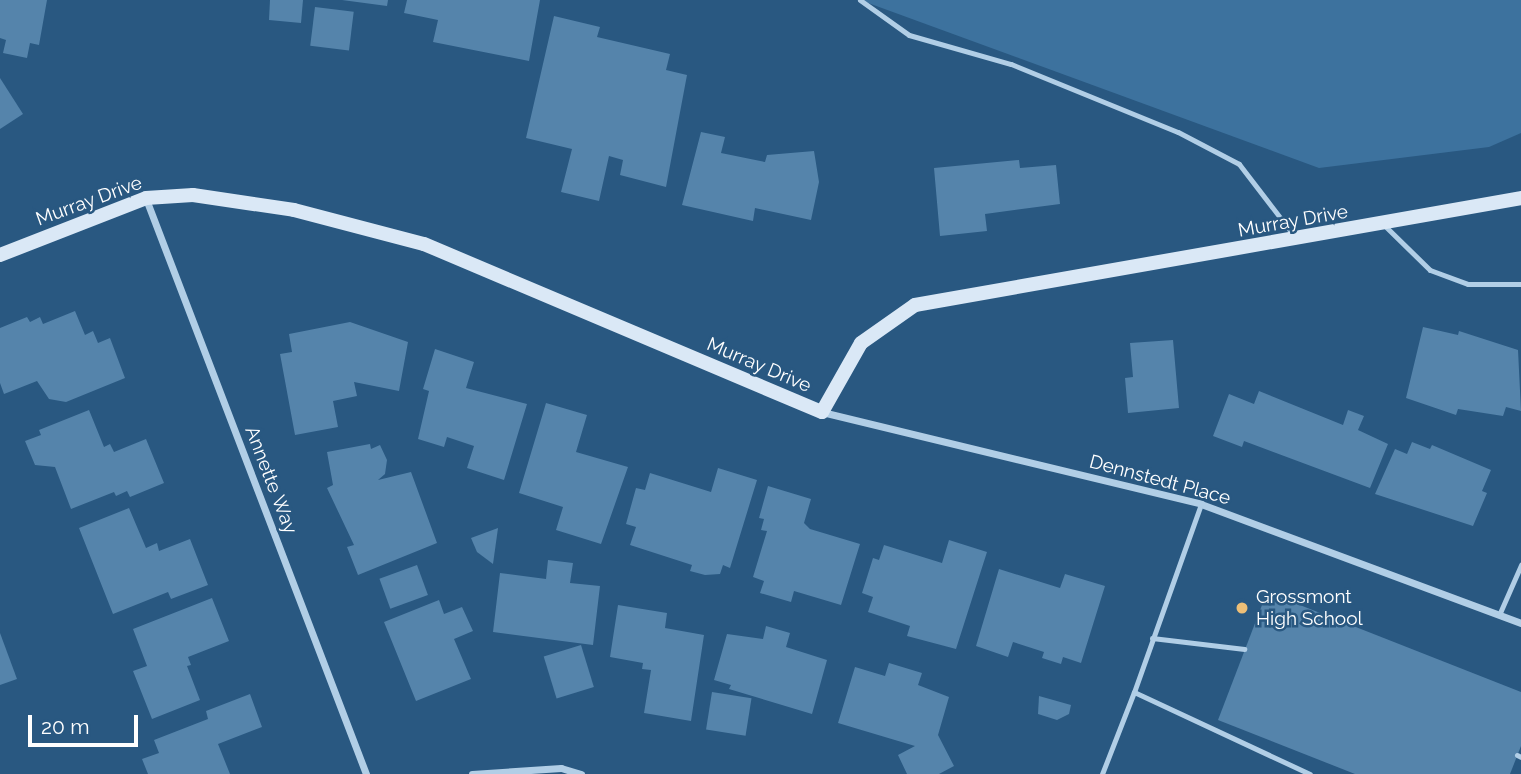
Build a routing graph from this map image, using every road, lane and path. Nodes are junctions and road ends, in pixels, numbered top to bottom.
1 (860, 0) edge
2 (146, 198) junction
3 (1521, 198) edge
4 (1383, 225) junction
5 (1297, 240) junction
6 (0, 255) edge
7 (1521, 284) edge
8 (821, 412) junction
9 (1201, 504) junction
10 (1521, 565) edge
11 (1499, 615) junction
12 (1521, 623) edge
13 (1152, 638) junction
14 (1244, 649) dead end
15 (1134, 692) junction
16 (366, 774) edge
17 (472, 774) edge
18 (581, 774) edge
19 (1102, 774) edge
20 (1310, 774) edge

1 - 5 lane
2 - 6 street, Murray Drive
2 - 8 street, Murray Drive
2 - 16 street, Annette Way
3 - 4 street, Murray Drive
4 - 5 street, Murray Drive
4 - 7 lane
5 - 8 street, Murray Drive
8 - 9 street, Dennstedt Place
9 - 11 street, Dennstedt Place
9 - 13 lane
10 - 11 lane
11 - 12 street, Dennstedt Place
13 - 14 lane
13 - 15 lane
15 - 19 lane
15 - 20 lane
17 - 18 street

